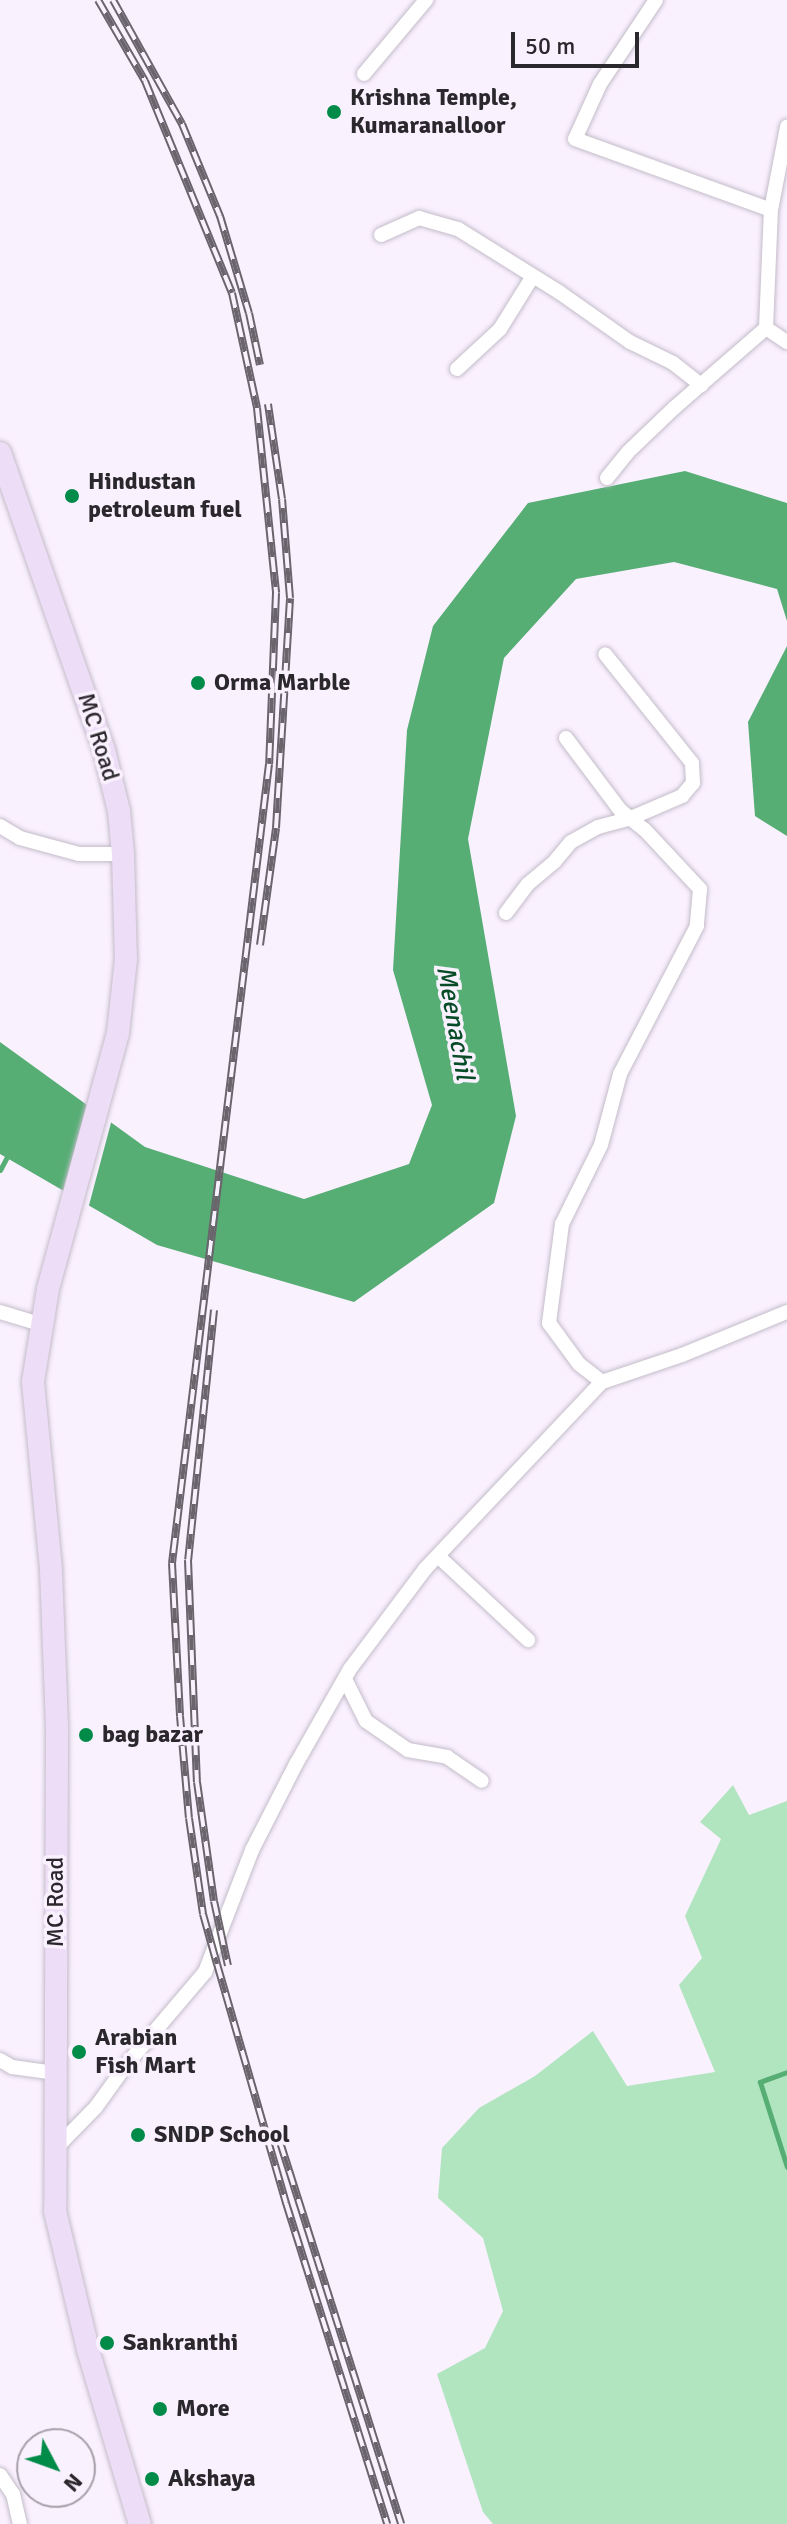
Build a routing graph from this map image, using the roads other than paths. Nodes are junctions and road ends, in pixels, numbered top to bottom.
1 (426, 0) edge
2 (656, 0) edge
3 (364, 74) dead end
4 (787, 127) edge
5 (771, 210) junction
6 (381, 235) dead end
7 (533, 276) junction
8 (766, 328) junction
9 (787, 342) edge
10 (457, 369) dead end
11 (701, 385) junction
12 (0, 453) edge
13 (607, 478) dead end
14 (605, 654) dead end
15 (566, 738) dead end
16 (631, 818) junction
17 (0, 826) edge
18 (123, 854) junction
19 (506, 913) dead end
20 (0, 1312) edge
21 (787, 1312) edge
22 (40, 1324) junction
23 (602, 1382) junction
24 (439, 1557) junction
25 (528, 1640) dead end
26 (345, 1679) junction
27 (482, 1781) dead end
28 (0, 2060) edge
29 (55, 2073) junction
30 (53, 2151) junction
31 (0, 2475) edge
32 (20, 2524) edge
33 (140, 2524) edge

1 - 3 street
2 - 5 street
4 - 5 street
5 - 8 street
6 - 7 street
7 - 10 street
7 - 11 street
8 - 9 street
8 - 11 street
11 - 13 street
12 - 18 main road, MC Road
14 - 16 street
15 - 16 street
16 - 19 street
16 - 23 street
17 - 18 street
18 - 22 main road, MC Road
20 - 22 street
21 - 23 street
22 - 29 main road, MC Road
23 - 24 street
24 - 25 street
24 - 26 street
26 - 27 street
26 - 30 street
28 - 29 street
29 - 30 main road, MC Road
30 - 33 main road, MC Road
31 - 32 street

